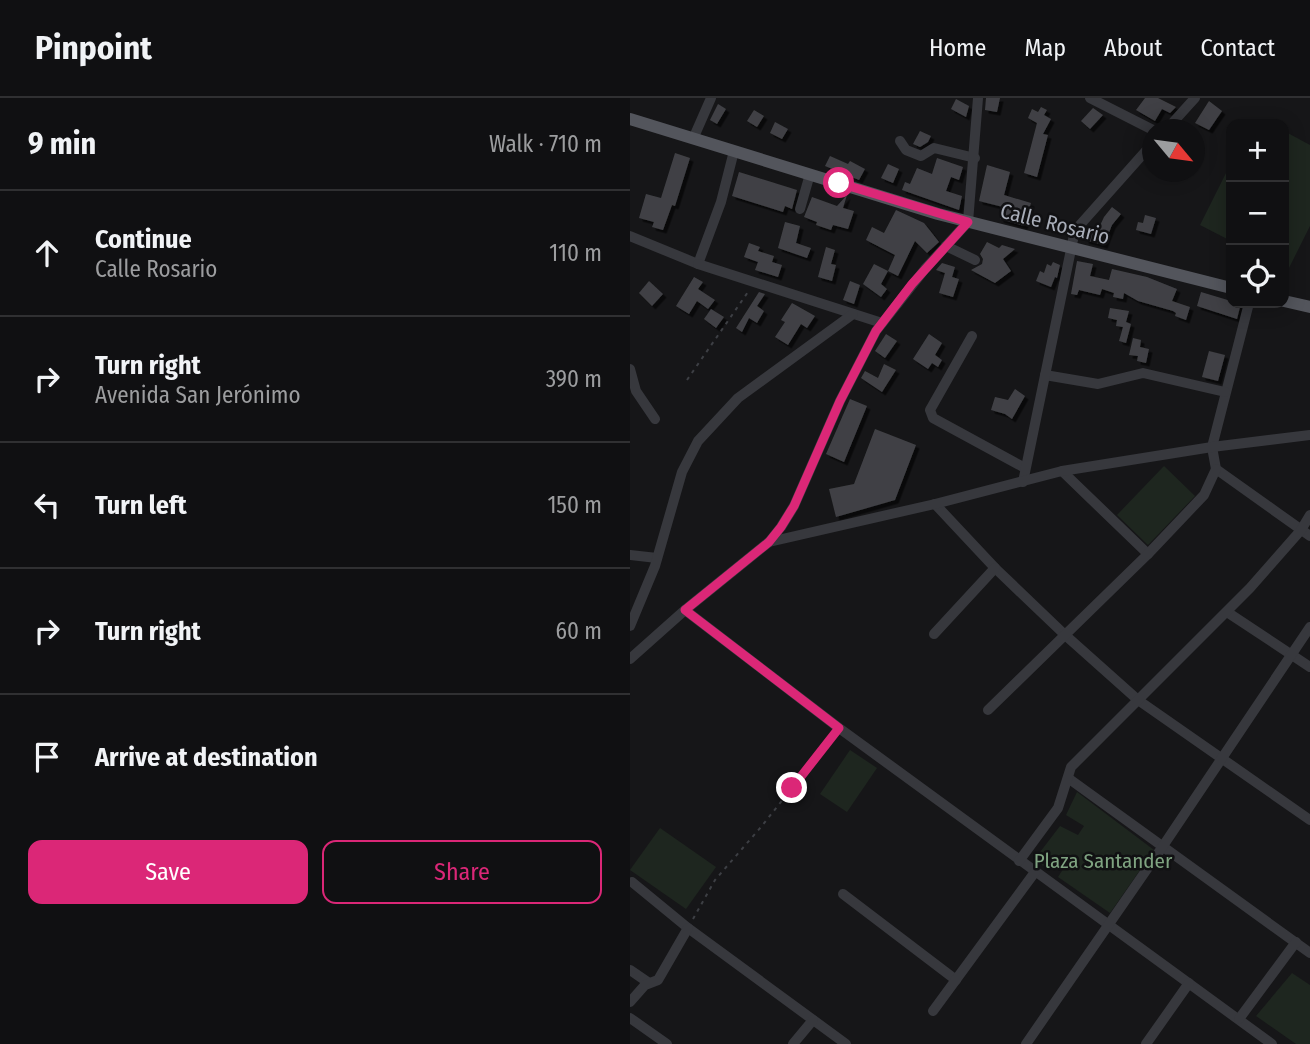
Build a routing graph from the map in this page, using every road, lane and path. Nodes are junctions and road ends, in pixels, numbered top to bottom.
1 (711, 98) edge
2 (978, 98) edge
3 (1090, 98) edge
4 (1195, 98) edge
5 (630, 119) edge
6 (1176, 119) edge
7 (1142, 124) edge
8 (693, 139) junction
9 (900, 141) dead end
10 (734, 151) junction
11 (1142, 156) edge
12 (975, 158) junction
13 (810, 174) junction
14 (800, 209) dead end
15 (968, 222) junction
16 (630, 236) edge
17 (946, 246) junction
18 (1071, 247) junction
19 (975, 260) dead end
20 (698, 264) junction
21 (755, 282) junction
22 (1226, 287) edge
23 (1289, 302) edge
24 (1310, 307) edge
25 (1248, 308) edge
26 (853, 314) junction
27 (882, 323) junction
28 (972, 336) dead end
29 (630, 369) edge
30 (1045, 374) junction
31 (687, 380) dead end
32 (1225, 392) junction
33 (654, 419) dead end
34 (1310, 435) edge
35 (1212, 447) junction
36 (1025, 468) junction
37 (1216, 470) junction
38 (1062, 471) junction
39 (1023, 482) junction
40 (936, 504) junction
41 (1310, 515) edge
42 (1306, 533) edge
43 (769, 542) junction
44 (1148, 554) junction
45 (630, 555) edge
46 (657, 558) junction
47 (996, 568) junction
48 (685, 610) junction
49 (1227, 612) junction
50 (630, 626) edge
51 (1310, 627) edge
52 (934, 634) dead end
53 (1064, 634) junction
54 (1292, 655) junction
55 (630, 659) edge
56 (1310, 667) edge
57 (1138, 700) junction
58 (988, 710) dead end
59 (839, 728) junction
60 (1221, 760) junction
61 (1068, 778) junction
62 (1310, 820) edge
63 (1163, 846) junction
64 (1019, 861) junction
65 (1035, 872) junction
66 (632, 882) dead end
67 (843, 894) dead end
68 (1108, 925) junction
69 (688, 928) junction
70 (1296, 942) junction
71 (1310, 953) edge
72 (630, 970) edge
73 (956, 980) junction
74 (649, 983) junction
75 (1189, 983) junction
76 (630, 1002) edge
77 (933, 1011) dead end
78 (630, 1018) edge
79 (1239, 1019) junction
80 (813, 1020) junction
81 (1269, 1043) edge
82 (667, 1044) edge
83 (793, 1044) edge
84 (846, 1044) edge
85 (1026, 1044) edge
86 (1146, 1044) edge

1 - 8 street
2 - 12 street
3 - 7 street
4 - 6 street
5 - 8 main road, Calle Rosario
8 - 10 main road, Calle Rosario
9 - 12 street
10 - 13 main road, Calle Rosario
10 - 20 street
11 - 18 street
12 - 15 street
13 - 14 street
13 - 15 main road, Calle Rosario
15 - 17 street
15 - 18 main road, Calle Rosario
16 - 20 street
17 - 19 street
17 - 27 street
18 - 22 main road, Calle Rosario
18 - 30 street
20 - 21 street
21 - 26 street
21 - 31 path
23 - 24 main road
25 - 32 street
26 - 27 street
26 - 46 street
27 - 43 street
28 - 36 street
29 - 33 street
30 - 32 street
30 - 36 street
32 - 35 street
34 - 35 street
35 - 37 street
35 - 38 street
36 - 39 street
37 - 42 street
37 - 44 street
38 - 39 street
38 - 44 street
39 - 40 street
40 - 43 street
40 - 47 street
41 - 42 street
42 - 49 street
43 - 48 street
44 - 53 street
45 - 46 street
46 - 50 street
47 - 52 street
47 - 53 street
48 - 55 street
48 - 59 street
49 - 54 street
49 - 57 street
51 - 54 street
53 - 57 street
53 - 58 street
54 - 56 street
54 - 60 street
57 - 60 street
57 - 61 street
59 - 64 street
59 - 69 path
60 - 62 street
60 - 63 street
61 - 63 street
61 - 64 street
63 - 68 street
63 - 70 street
64 - 65 street
65 - 68 street
65 - 73 street
66 - 69 street
67 - 73 street
68 - 75 street
68 - 85 street
69 - 74 street
69 - 80 street
70 - 71 street
70 - 79 street
72 - 74 street
73 - 77 street
74 - 76 street
75 - 79 street
75 - 86 street
78 - 82 street
79 - 81 street
80 - 83 street
80 - 84 street

